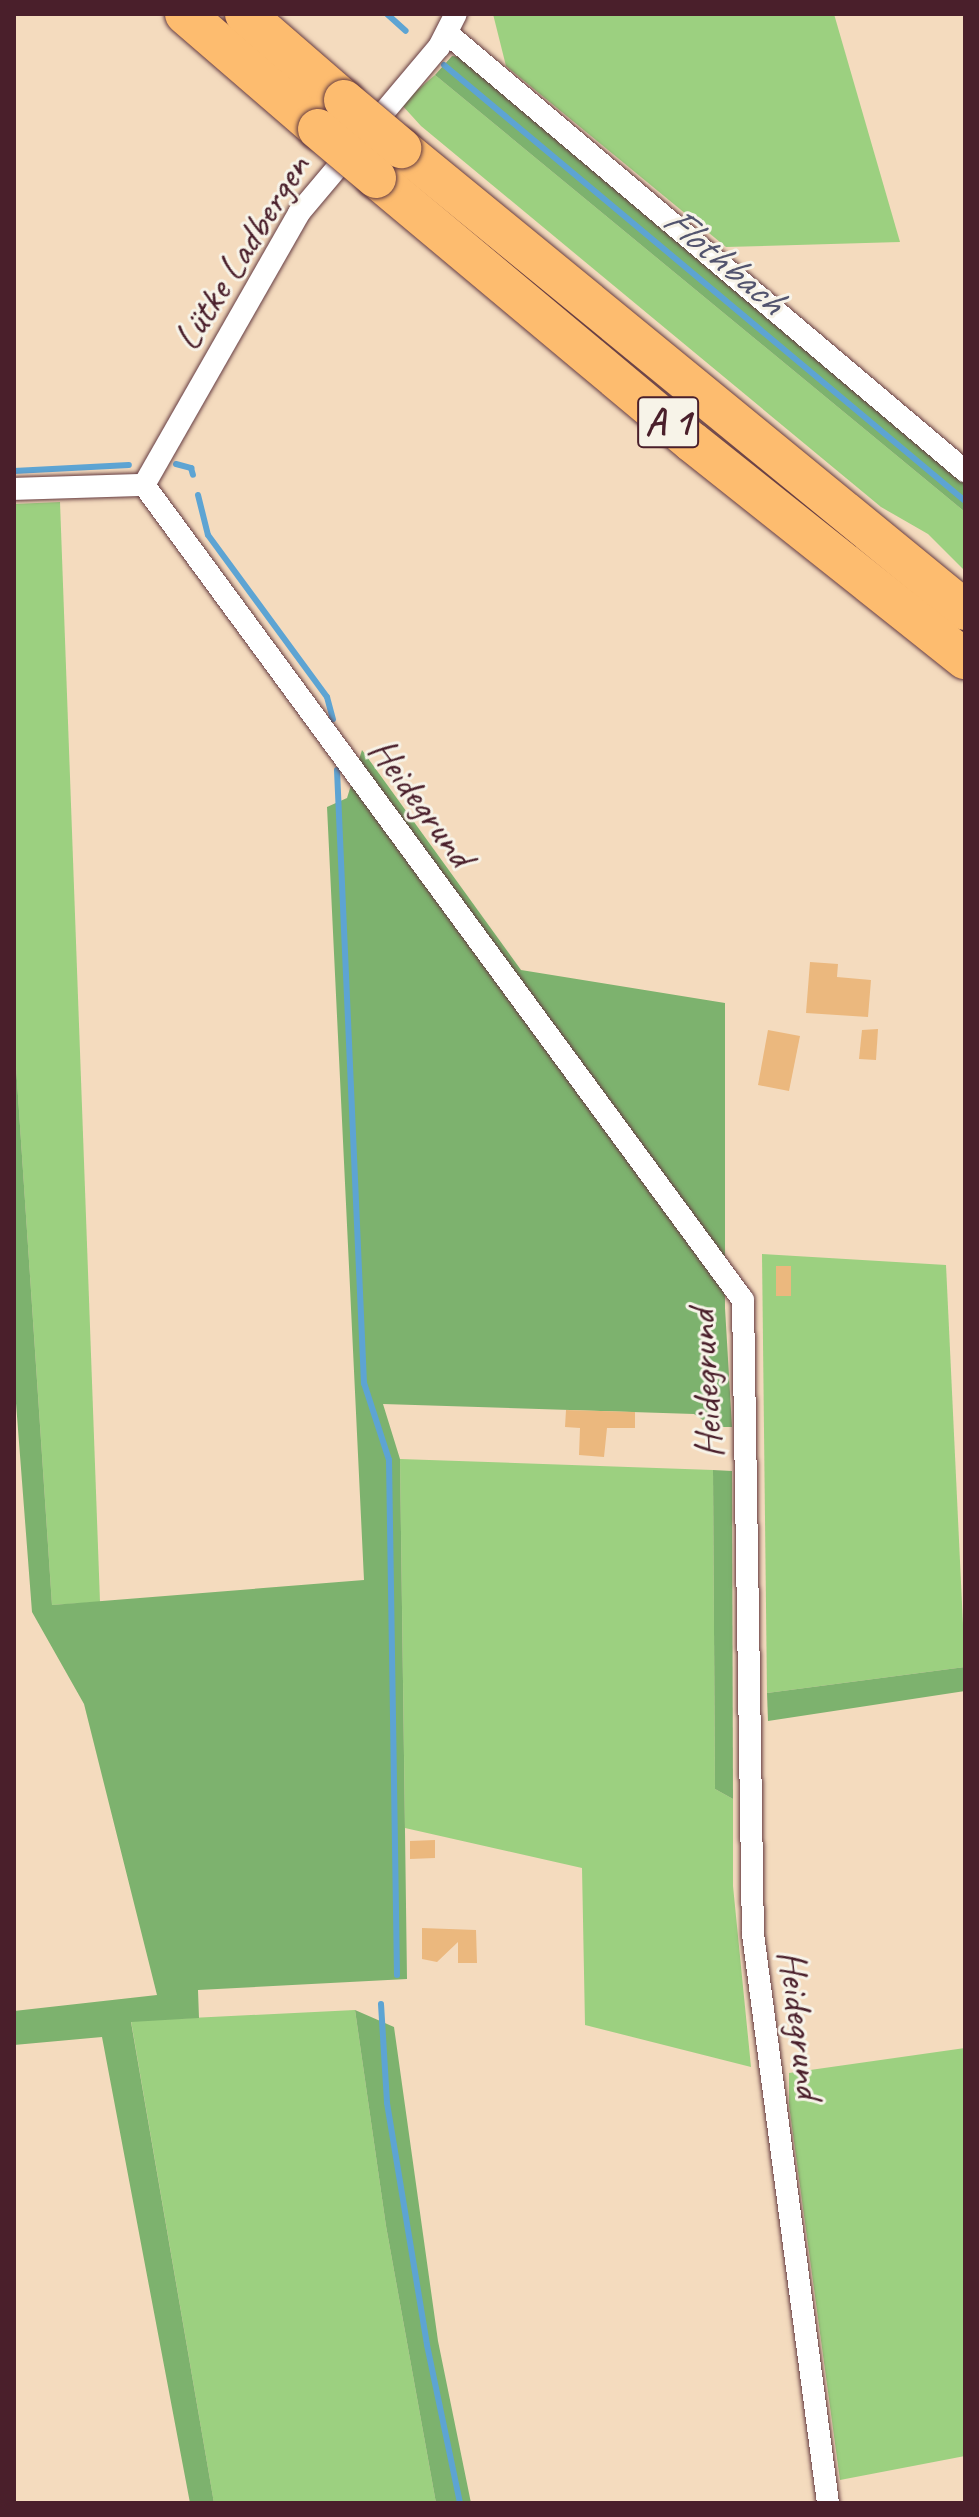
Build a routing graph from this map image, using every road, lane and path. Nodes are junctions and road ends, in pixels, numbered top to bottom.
1 (185, 14) edge
2 (245, 14) edge
3 (452, 24) edge
4 (331, 114) junction
5 (388, 163) junction
6 (965, 471) edge
7 (144, 485) junction
8 (14, 489) edge
9 (965, 610) edge
10 (965, 659) edge
11 (828, 2503) edge

1 - 4 highway, A 1
2 - 4 highway, A 1
3 - 6 street, Lütke Ladbergen
3 - 7 street, Lütke Ladbergen
4 - 5 highway, A 1, bridge
5 - 9 highway, A 1
5 - 10 highway, A 1
7 - 8 street
7 - 11 street, Heidegrund

